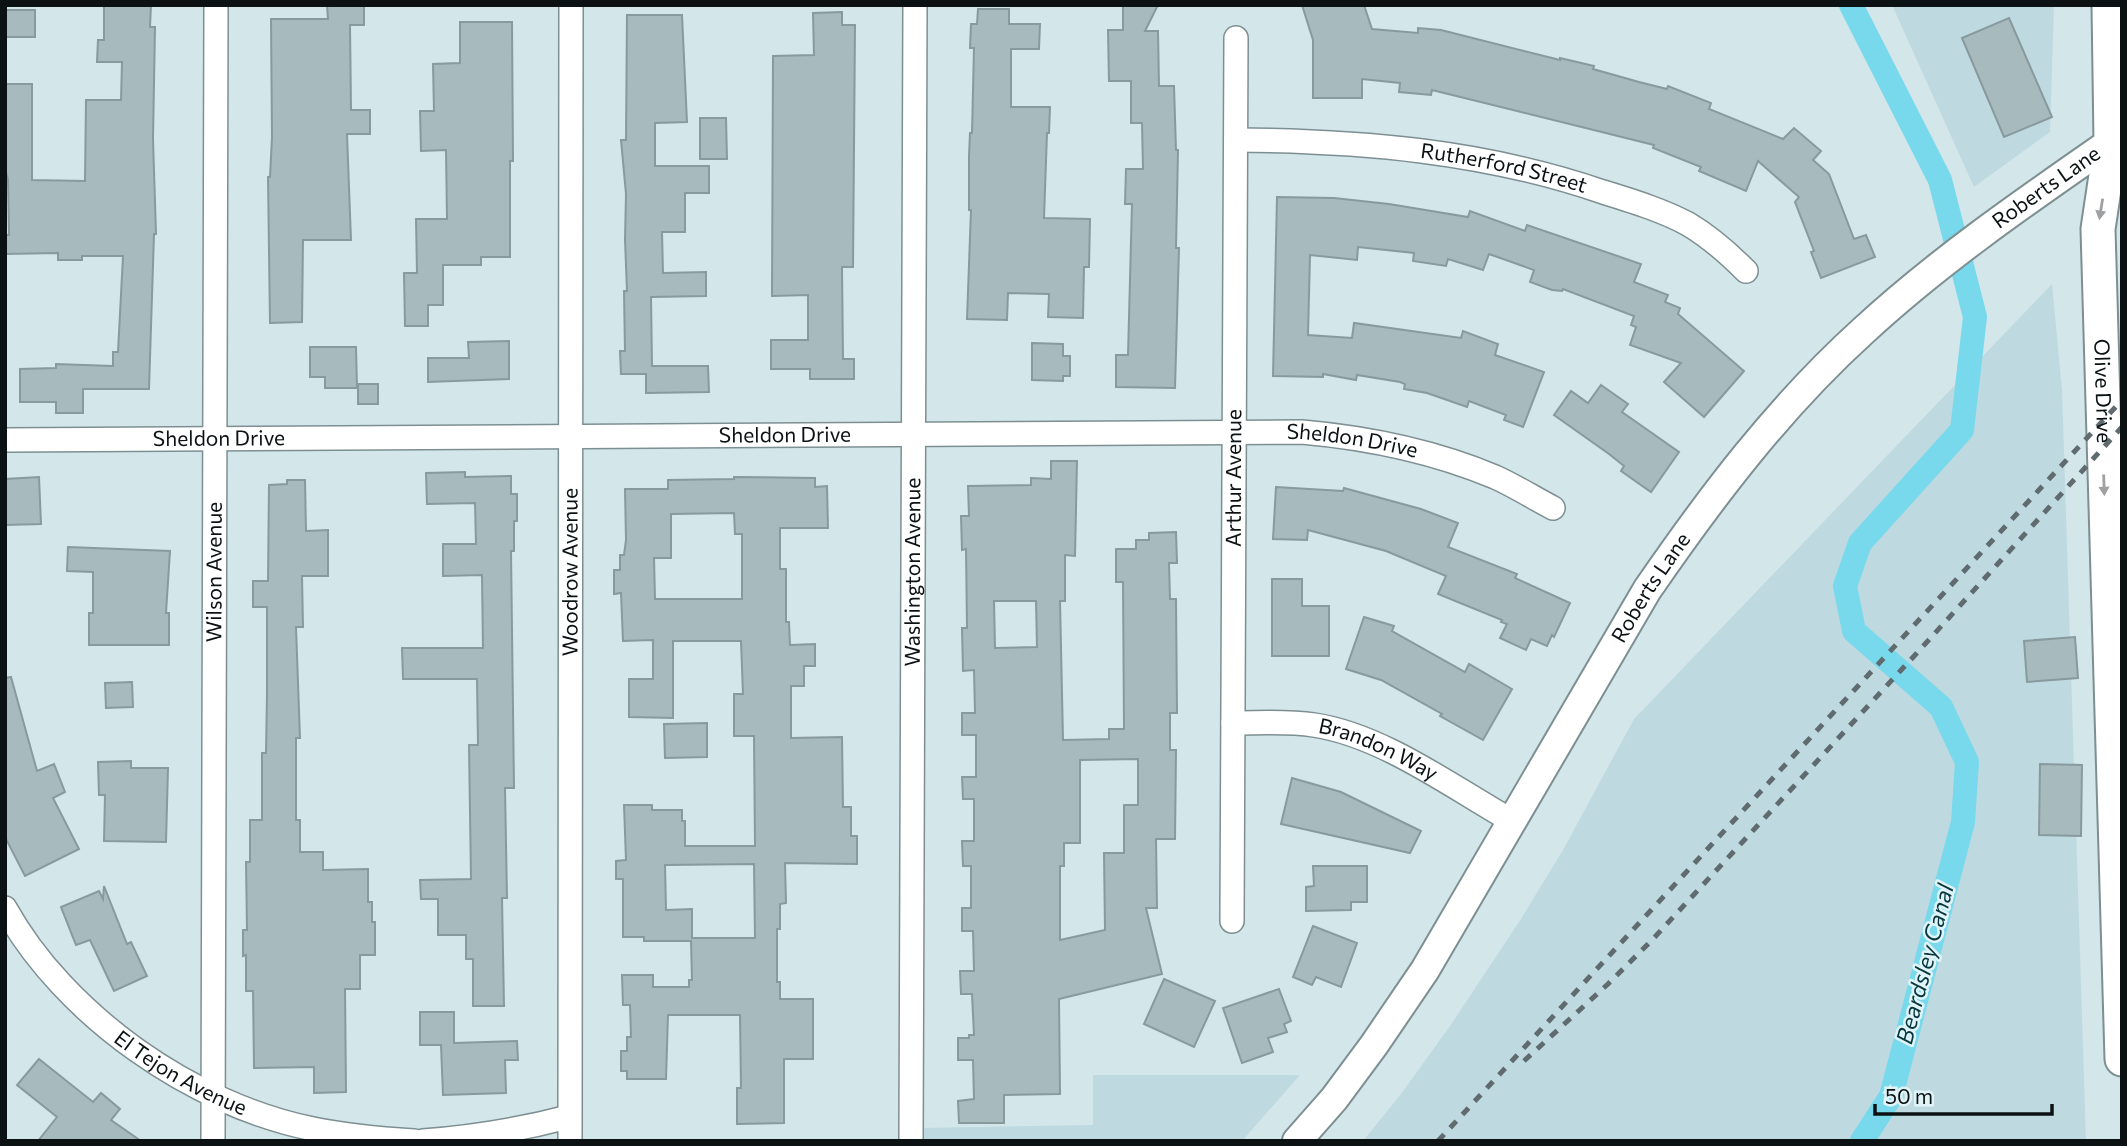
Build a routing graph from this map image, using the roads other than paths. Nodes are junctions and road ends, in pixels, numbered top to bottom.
1 (216, 5) edge
2 (571, 5) edge
3 (915, 5) edge
4 (2109, 5) edge
5 (1236, 38) dead end
6 (1236, 140) junction
7 (2118, 144) edge
8 (1746, 271) dead end
9 (1234, 432) junction
10 (913, 434) junction
11 (571, 436) junction
12 (216, 438) junction
13 (5, 440) edge
14 (1553, 508) dead end
15 (1233, 723) junction
16 (1512, 821) junction
17 (2119, 887) edge
18 (5, 908) edge
19 (1232, 920) dead end
20 (2122, 1059) edge
21 (213, 1096) junction
22 (568, 1117) junction
23 (213, 1141) edge
24 (414, 1141) edge
25 (423, 1141) edge
26 (570, 1141) edge
27 (911, 1141) edge
28 (1297, 1141) edge

1 - 12 street, Wilson Avenue
2 - 11 street, Woodrow Avenue
3 - 10 street, Washington Avenue
4 - 7 main road, Olive Drive
5 - 6 street, Arthur Avenue
6 - 8 street, Rutherford Street
6 - 9 street, Arthur Avenue
7 - 16 street, Roberts Lane
7 -> 17 main road, Olive Drive
9 - 10 street, Sheldon Drive
9 - 14 street, Sheldon Drive
9 - 15 street, Arthur Avenue
10 - 11 street, Sheldon Drive
10 - 27 street, Washington Avenue
11 - 12 street, Sheldon Drive
11 - 22 street, Woodrow Avenue
12 - 13 street, Sheldon Drive
12 - 21 street, Wilson Avenue
15 - 16 street, Brandon Way
15 - 19 street, Arthur Avenue
16 - 28 street, Roberts Lane
17 - 20 main road, Olive Drive
18 - 21 street, El Tejon Avenue
21 - 23 street, Wilson Avenue
21 - 24 street, El Tejon Avenue
22 - 25 street
22 - 26 street, Woodrow Avenue

